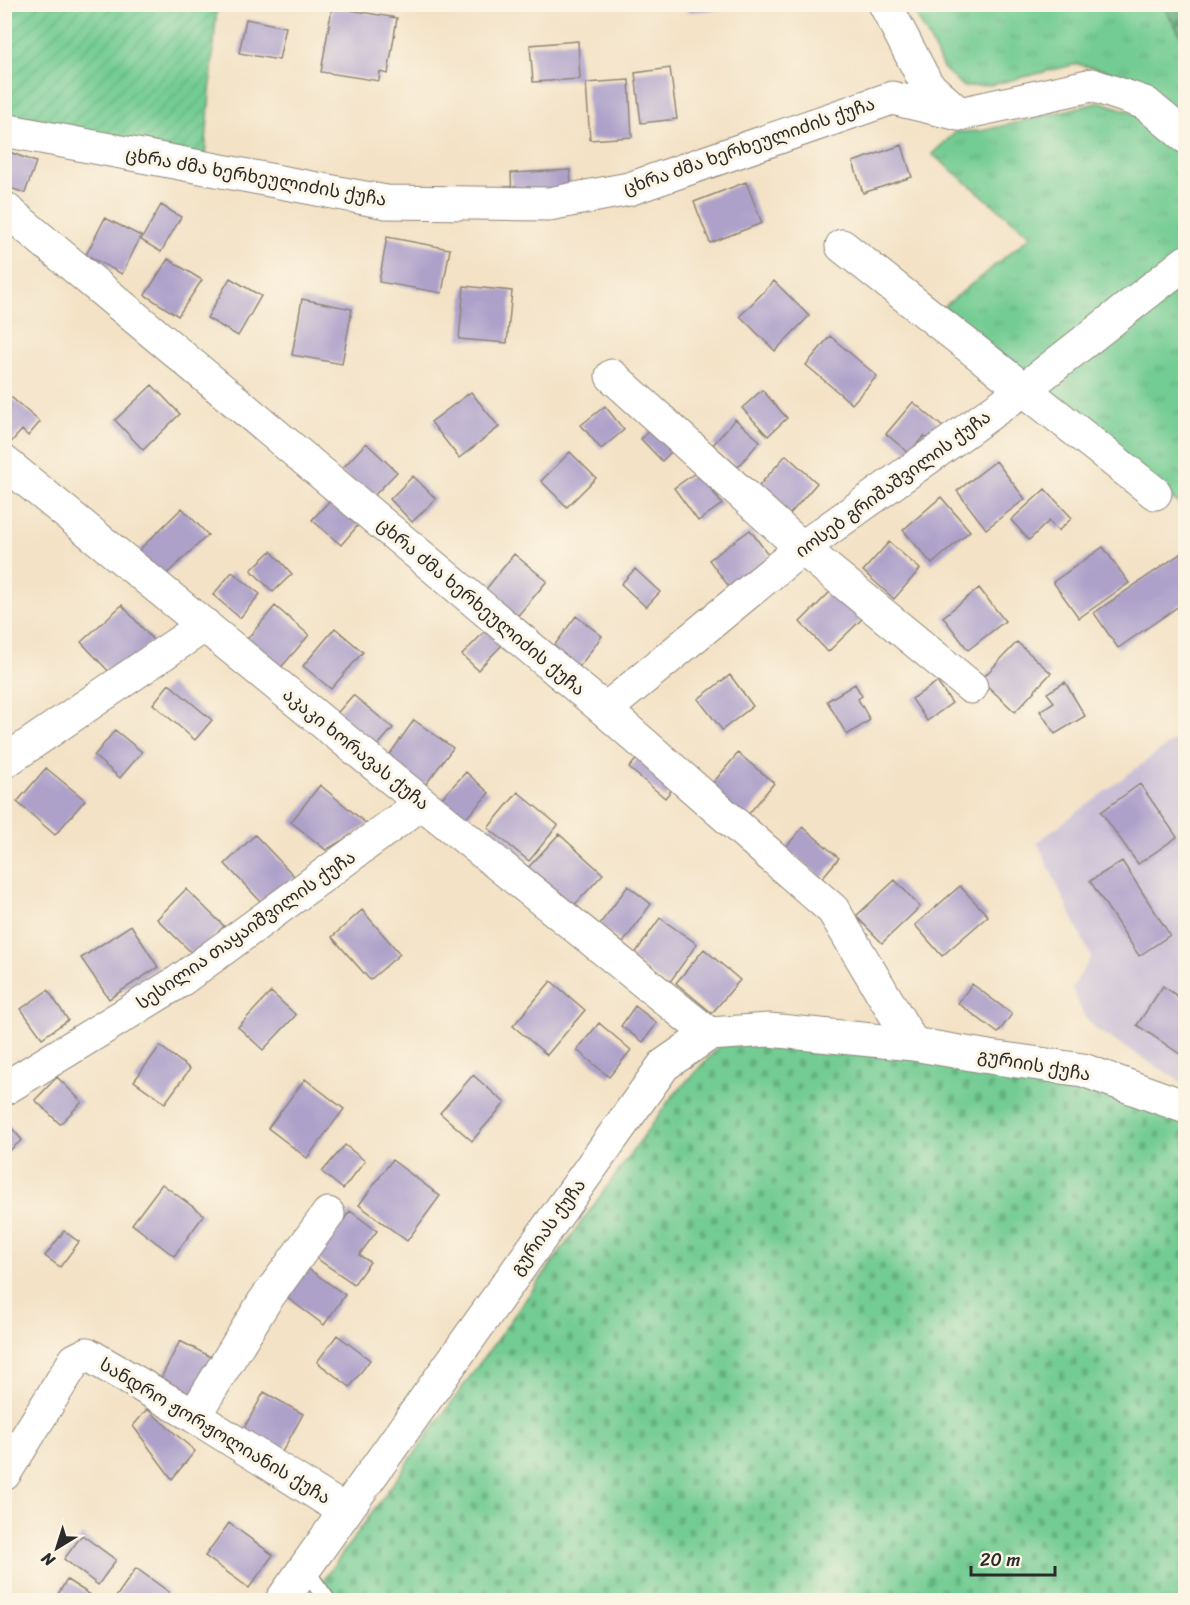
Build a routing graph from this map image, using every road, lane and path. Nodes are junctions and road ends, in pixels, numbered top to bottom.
1 (885, 4) edge
2 (959, 114) junction
3 (4, 130) edge
4 (1185, 137) edge
5 (4, 208) edge
6 (842, 246) dead end
7 (1185, 262) edge
8 (612, 376) dead end
9 (1023, 390) junction
10 (4, 462) edge
11 (1155, 493) dead end
12 (802, 548) junction
13 (205, 625) junction
14 (971, 687) dead end
15 (604, 710) junction
16 (4, 762) edge
17 (422, 803) junction
18 (709, 1034) junction
19 (913, 1044) junction
20 (4, 1089) edge
21 (1185, 1107) edge
22 (328, 1214) dead end
23 (194, 1416) junction
24 (4, 1474) edge
25 (345, 1511) junction
26 (304, 1568) junction
27 (282, 1600) edge
28 (327, 1600) edge

1 - 2 street
2 - 3 street, ცხრა ძმა ხერხეულიძის ქუჩა
2 - 4 street
5 - 15 street, ცხრა ძმა ხერხეულიძის ქუჩა
6 - 9 street
7 - 9 street, იოსებ გრიშაშვილის ქუჩა
8 - 12 street
9 - 11 street
9 - 12 street, იოსებ გრიშაშვილის ქუჩა
10 - 13 street, აკაკი ხორავას ქუჩა
12 - 14 street
12 - 15 street, იოსებ გრიშაშვილის ქუჩა
13 - 16 street
13 - 17 street, აკაკი ხორავას ქუჩა
15 - 19 street, ცხრა ძმა ხერხეულიძის ქუჩა
17 - 18 street, აკაკი ხორავას ქუჩა
17 - 20 street, სესილია თაყაიშვილის ქუჩა
18 - 19 street
18 - 25 street, გურიას ქუჩა
19 - 21 street, გურიის ქუჩა
22 - 23 street
23 - 24 street, სანდრო ჟორჟოლიანის ქუჩა
23 - 25 street, სანდრო ჟორჟოლიანის ქუჩა
25 - 26 street, გურიას ქუჩა
26 - 27 street, გურიას ქუჩა
26 - 28 lane

